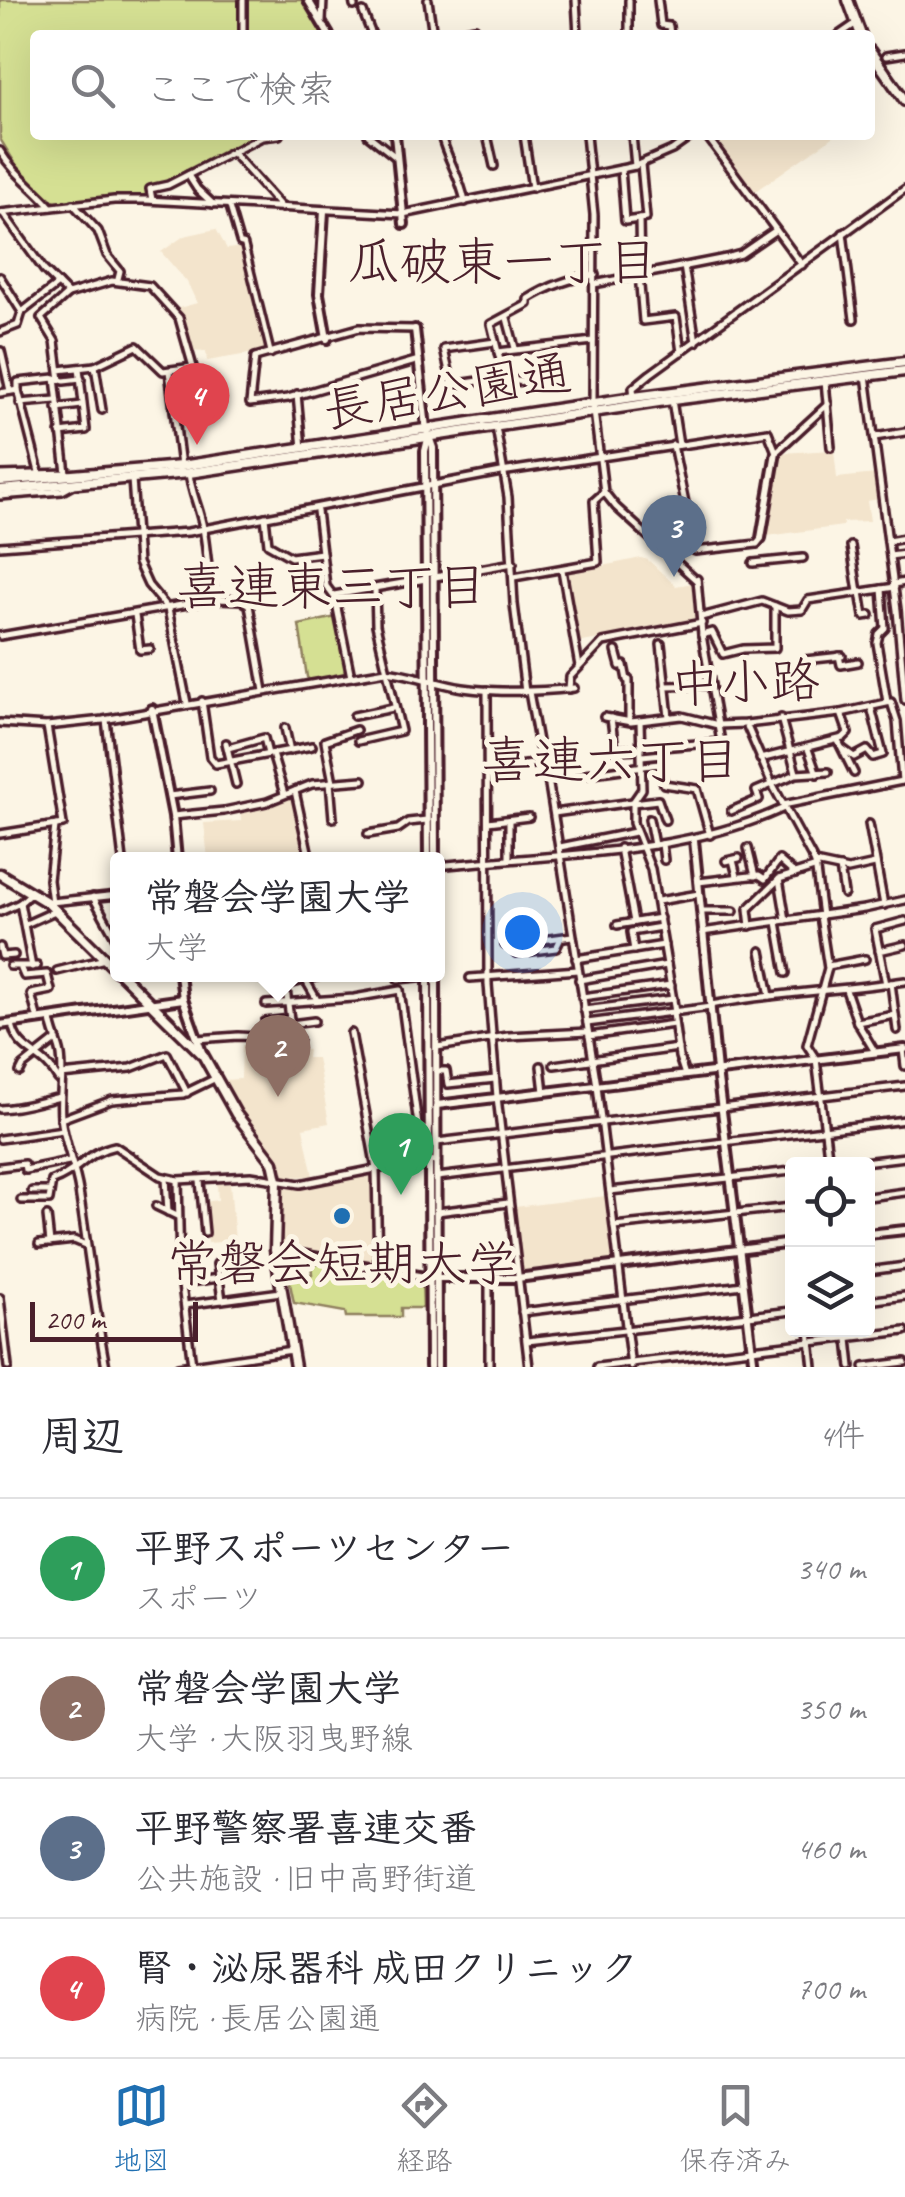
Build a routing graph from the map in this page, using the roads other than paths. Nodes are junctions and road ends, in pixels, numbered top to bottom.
1 (243, 0) edge
2 (308, 0) edge
3 (324, 0) edge
4 (428, 0) edge
5 (576, 0) edge
6 (629, 0) edge
7 (658, 0) edge
8 (848, 0) edge
9 (364, 12) dead end
10 (322, 22) junction
11 (855, 24) junction
12 (476, 28) dead end
13 (244, 30) edge
14 (326, 30) edge
15 (370, 30) edge
16 (435, 30) edge
17 (465, 30) edge
18 (578, 30) edge
19 (629, 30) edge
20 (669, 30) edge
21 (846, 30) edge
22 (858, 30) edge
23 (905, 53) edge
24 (886, 56) dead end
25 (875, 58) edge
26 (905, 101) edge
27 (256, 140) edge
28 (374, 140) edge
29 (395, 140) edge
30 (442, 140) edge
31 (488, 140) edge
32 (525, 140) edge
33 (587, 140) edge
34 (633, 140) edge
35 (686, 140) edge
36 (710, 140) edge
37 (0, 151) edge
38 (232, 152) junction
39 (397, 158) junction
40 (638, 165) junction
41 (494, 166) dead end
42 (621, 170) junction
43 (188, 175) junction
44 (591, 176) junction
45 (532, 188) junction
46 (902, 190) edge
47 (152, 200) junction
48 (905, 200) edge
49 (465, 202) junction
50 (73, 204) junction
51 (213, 204) junction
52 (229, 205) junction
53 (50, 206) junction
54 (282, 208) junction
55 (324, 211) junction
56 (2, 213) edge
57 (403, 214) junction
58 (639, 219) junction
59 (404, 224) dead end
60 (776, 230) junction
61 (843, 233) junction
62 (684, 264) junction
63 (802, 265) junction
64 (640, 273) junction
65 (595, 276) junction
66 (0, 277) edge
67 (118, 279) junction
68 (58, 284) junction
69 (594, 284) junction
70 (68, 294) junction
71 (22, 312) junction
72 (506, 318) junction
73 (854, 318) dead end
74 (415, 329) joint
75 (0, 332) edge
76 (328, 339) junction
77 (594, 340) junction
78 (496, 342) junction
79 (696, 342) junction
80 (516, 350) junction
81 (1, 351) edge
82 (498, 352) junction
83 (681, 352) junction
84 (271, 354) junction
85 (419, 360) junction
86 (905, 362) edge
87 (95, 366) junction
88 (80, 368) junction
89 (59, 370) junction
90 (170, 371) junction
91 (905, 371) edge
92 (866, 372) junction
93 (499, 378) junction
94 (57, 379) junction
95 (81, 379) junction
96 (825, 382) junction
97 (536, 384) dead end
98 (14, 390) junction
99 (0, 393) edge
100 (296, 394) junction
101 (634, 396) junction
102 (672, 400) junction
103 (20, 403) junction
104 (57, 404) junction
105 (828, 404) junction
106 (82, 405) junction
107 (594, 407) junction
108 (102, 410) dead end
109 (496, 427) junction
110 (905, 432) edge
111 (60, 433) junction
112 (427, 433) junction
113 (874, 438) junction
114 (676, 445) junction
115 (831, 446) dead end
116 (302, 448) junction
117 (776, 452) junction
118 (600, 456) junction
119 (181, 466) junction
120 (38, 472) junction
121 (501, 472) junction
122 (189, 473) junction
123 (72, 477) junction
124 (0, 478) edge
125 (132, 479) junction
126 (430, 487) junction
127 (604, 492) junction
128 (0, 493) edge
129 (317, 510) junction
130 (265, 518) junction
131 (203, 527) junction
132 (137, 535) junction
133 (762, 538) joint
134 (905, 538) edge
135 (888, 541) junction
136 (0, 546) edge
137 (851, 546) dead end
138 (322, 553) junction
139 (905, 554) edge
140 (890, 556) junction
141 (804, 558) dead end
142 (513, 563) junction
143 (753, 563) dead end
144 (562, 570) junction
145 (514, 577) junction
146 (430, 578) junction
147 (905, 582) edge
148 (894, 586) junction
149 (375, 589) junction
150 (882, 589) junction
151 (859, 592) junction
152 (334, 596) junction
153 (216, 599) junction
154 (774, 606) junction
155 (168, 609) junction
156 (901, 610) edge
157 (135, 615) junction
158 (870, 615) dead end
159 (702, 620) junction
160 (702, 635) junction
161 (0, 636) edge
162 (661, 644) dead end
163 (150, 648) dead end
164 (616, 651) dead end
165 (804, 660) dead end
166 (858, 662) dead end
167 (579, 668) junction
168 (386, 672) junction
169 (351, 677) junction
170 (431, 680) junction
171 (711, 685) junction
172 (666, 686) junction
173 (487, 690) junction
174 (264, 691) junction
175 (527, 692) junction
176 (905, 700) edge
177 (202, 701) junction
178 (187, 703) junction
179 (890, 703) junction
180 (871, 707) junction
181 (393, 708) junction
182 (152, 710) junction
183 (841, 713) junction
184 (354, 716) dead end
185 (669, 717) junction
186 (781, 718) junction
187 (106, 720) junction
188 (629, 721) junction
189 (640, 721) junction
190 (0, 723) edge
191 (746, 724) junction
192 (718, 725) junction
193 (47, 726) junction
194 (286, 728) dead end
195 (356, 730) dead end
196 (549, 738) dead end
197 (838, 740) junction
198 (358, 741) dead end
199 (312, 746) dead end
200 (808, 749) junction
201 (844, 749) junction
202 (290, 751) junction
203 (642, 753) junction
204 (788, 753) junction
205 (270, 754) junction
206 (760, 759) junction
207 (231, 762) junction
208 (532, 764) dead end
209 (643, 766) junction
210 (488, 770) junction
211 (828, 772) dead end
212 (854, 773) dead end
213 (796, 774) junction
214 (816, 774) junction
215 (363, 780) dead end
216 (904, 781) edge
217 (331, 782) junction
218 (236, 784) dead end
219 (772, 784) junction
220 (295, 790) junction
221 (210, 791) dead end
222 (284, 794) junction
223 (170, 796) junction
224 (633, 803) junction
225 (783, 807) junction
226 (731, 811) dead end
227 (554, 813) junction
228 (173, 816) junction
229 (530, 817) dead end
230 (333, 818) dead end
231 (649, 818) dead end
232 (428, 820) junction
233 (510, 820) junction
234 (665, 820) dead end
235 (488, 822) junction
236 (869, 824) dead end
237 (55, 826) junction
238 (634, 832) junction
239 (0, 834) edge
240 (368, 834) dead end
241 (710, 836) junction
242 (694, 840) junction
243 (662, 844) junction
244 (654, 845) junction
245 (641, 846) junction
246 (620, 848) junction
247 (748, 848) dead end
248 (560, 851) junction
249 (123, 852) edge
250 (176, 852) edge
251 (308, 852) edge
252 (433, 852) edge
253 (434, 852) edge
254 (509, 859) junction
255 (664, 860) dead end
256 (733, 860) dead end
257 (488, 861) junction
258 (445, 862) edge
259 (816, 864) junction
260 (875, 864) junction
261 (840, 868) junction
262 (0, 874) edge
263 (794, 874) junction
264 (754, 876) junction
265 (737, 878) junction
266 (779, 879) junction
267 (698, 882) junction
268 (32, 892) junction
269 (699, 894) junction
270 (844, 894) dead end
271 (110, 896) edge
272 (92, 898) junction
273 (725, 898) dead end
274 (658, 900) junction
275 (905, 900) edge
276 (20, 903) junction
277 (52, 905) junction
278 (884, 905) junction
279 (700, 911) junction
280 (724, 911) junction
281 (734, 911) dead end
282 (0, 912) edge
283 (821, 916) junction
284 (660, 918) junction
285 (786, 921) junction
286 (905, 921) edge
287 (105, 922) junction
288 (110, 922) edge
289 (634, 922) junction
290 (777, 922) junction
291 (26, 924) junction
292 (617, 925) dead end
293 (750, 926) junction
294 (661, 927) junction
295 (110, 930) edge
296 (702, 932) junction
297 (572, 936) junction
298 (562, 938) junction
299 (905, 944) edge
300 (664, 945) junction
301 (506, 946) dead end
302 (0, 947) edge
303 (634, 950) junction
304 (760, 951) dead end
305 (880, 951) junction
306 (516, 953) dead end
307 (14, 954) dead end
308 (106, 959) junction
309 (576, 959) junction
310 (864, 959) dead end
311 (110, 963) edge
312 (10, 966) dead end
313 (667, 966) junction
314 (828, 966) junction
315 (21, 969) junction
316 (578, 970) junction
317 (57, 972) dead end
318 (786, 973) dead end
319 (470, 978) dead end
320 (488, 978) junction
321 (580, 980) junction
322 (905, 981) edge
323 (129, 982) edge
324 (181, 982) edge
325 (285, 982) edge
326 (293, 982) edge
327 (306, 982) edge
328 (431, 982) edge
329 (888, 983) junction
330 (285, 985) junction
331 (670, 985) junction
332 (846, 990) junction
333 (823, 992) junction
334 (770, 996) junction
335 (582, 997) junction
336 (673, 998) junction
337 (183, 999) junction
338 (316, 999) junction
339 (287, 1001) junction
340 (266, 1004) dead end
341 (151, 1005) junction
342 (711, 1006) junction
343 (584, 1010) junction
344 (674, 1012) junction
345 (895, 1016) junction
346 (51, 1018) junction
347 (290, 1018) junction
348 (38, 1020) junction
349 (314, 1021) dead end
350 (265, 1022) dead end
351 (856, 1022) junction
352 (12, 1023) junction
353 (586, 1023) junction
354 (674, 1024) junction
355 (0, 1025) edge
356 (897, 1030) dead end
357 (351, 1033) dead end
358 (588, 1034) junction
359 (432, 1035) junction
360 (197, 1039) junction
361 (299, 1039) dead end
362 (492, 1039) junction
363 (56, 1040) junction
364 (436, 1047) junction
365 (678, 1048) junction
366 (904, 1049) edge
367 (875, 1052) junction
368 (203, 1055) junction
369 (36, 1056) junction
370 (592, 1059) junction
371 (816, 1059) junction
372 (554, 1065) dead end
373 (540, 1066) dead end
374 (905, 1066) edge
375 (717, 1071) junction
376 (20, 1072) dead end
377 (436, 1072) junction
378 (686, 1075) junction
379 (217, 1077) junction
380 (61, 1078) junction
381 (496, 1079) junction
382 (597, 1086) junction
383 (905, 1086) edge
384 (187, 1092) junction
385 (544, 1092) junction
386 (60, 1097) junction
387 (497, 1097) junction
388 (821, 1097) junction
389 (436, 1105) junction
390 (722, 1108) junction
391 (0, 1109) edge
392 (61, 1119) junction
393 (905, 1120) edge
394 (601, 1123) junction
395 (63, 1130) junction
396 (825, 1130) junction
397 (428, 1132) junction
398 (501, 1135) junction
399 (0, 1139) edge
400 (437, 1142) junction
401 (726, 1142) junction
402 (606, 1156) junction
403 (828, 1157) edge
404 (905, 1157) edge
405 (433, 1160) junction
406 (875, 1161) edge
407 (72, 1164) junction
408 (0, 1167) edge
409 (505, 1168) junction
410 (376, 1169) junction
411 (785, 1172) edge
412 (437, 1177) junction
413 (166, 1178) junction
414 (730, 1178) junction
415 (178, 1180) junction
416 (277, 1180) junction
417 (200, 1181) junction
418 (32, 1191) dead end
419 (49, 1191) junction
420 (610, 1191) junction
421 (905, 1192) edge
422 (875, 1196) edge
423 (21, 1200) dead end
424 (509, 1203) junction
425 (156, 1206) dead end
426 (785, 1207) edge
427 (168, 1212) junction
428 (437, 1212) junction
429 (735, 1213) junction
430 (47, 1216) dead end
431 (177, 1216) junction
432 (614, 1226) junction
433 (905, 1230) edge
434 (205, 1233) dead end
435 (875, 1233) edge
436 (50, 1243) junction
437 (40, 1244) dead end
438 (785, 1244) edge
439 (86, 1245) junction
440 (275, 1250) junction
441 (739, 1250) junction
442 (216, 1264) dead end
443 (619, 1264) junction
444 (905, 1266) edge
445 (378, 1268) junction
446 (875, 1270) edge
447 (219, 1278) junction
448 (434, 1278) junction
449 (489, 1278) junction
450 (518, 1278) junction
451 (182, 1283) junction
452 (744, 1285) junction
453 (282, 1292) junction
454 (905, 1296) edge
455 (0, 1298) edge
456 (623, 1299) junction
457 (875, 1299) edge
458 (222, 1300) junction
459 (185, 1305) junction
460 (522, 1312) junction
461 (785, 1312) edge
462 (747, 1315) junction
463 (626, 1330) junction
464 (905, 1331) edge
465 (875, 1333) edge
466 (810, 1337) edge
467 (833, 1337) edge
468 (847, 1337) edge
469 (526, 1342) junction
470 (810, 1342) junction
471 (751, 1348) junction
472 (292, 1350) junction
473 (905, 1362) edge
474 (192, 1365) edge
475 (631, 1365) edge
476 (8, 1367) edge
477 (106, 1367) edge
478 (178, 1367) edge
479 (294, 1367) edge
480 (434, 1367) edge
481 (489, 1367) edge
482 (529, 1367) edge
483 (597, 1367) edge
484 (754, 1367) edge
485 (813, 1367) edge
486 (851, 1367) edge
487 (864, 1367) edge

1 - 13 street
2 - 10 street
3 - 10 street
4 - 16 street
5 - 18 street
6 - 19 street
7 - 20 street
8 - 11 main road
9 - 15 street
10 - 14 street
11 - 21 street
11 - 22 main road
12 - 17 street
23 - 24 street
25 - 26 main road
27 - 38 street
28 - 39 street
29 - 39 street
30 - 49 street
31 - 41 street
32 - 45 street
33 - 44 street
34 - 40 street
35 - 40 street
36 - 60 street
37 - 53 street
38 - 43 street
38 - 54 street
39 - 57 street
40 - 42 street
40 - 58 street
42 - 44 street
42 - 58 street
43 - 47 street
43 - 51 street
44 - 45 street
44 - 65 street
45 - 49 street
46 - 48 street
46 - 61 street
47 - 50 street
47 - 51 street
49 - 57 street
50 - 53 street
50 - 67 street
51 - 52 street
52 - 54 street
52 - 84 street
53 - 56 street
54 - 55 street
55 - 57 street
55 - 76 street
56 - 68 street
57 - 59 street
58 - 64 street
60 - 62 street
60 - 63 street
61 - 63 street
61 - 73 street
62 - 64 street
62 - 79 street
63 - 79 street
64 - 69 street
64 - 83 street
65 - 69 street
65 - 72 street
66 - 71 street
67 - 70 street
67 - 90 street
68 - 70 street
68 - 71 street
69 - 77 street
70 - 89 street
71 - 75 street
72 - 78 street
72 - 80 street
74 - 76 street
74 - 85 street
76 - 84 street
77 - 80 street
77 - 107 street
78 - 82 street
78 - 93 street
79 - 83 street
80 - 82 street
81 - 98 street
82 - 93 street
83 - 101 street
84 - 100 street
85 - 100 street
85 - 112 street
86 - 92 main road, 長居公園通
87 - 88 street
87 - 90 street
87 - 108 street
88 - 89 street
88 - 95 street
89 - 94 street
90 - 119 street
91 - 92 main road, 長居公園通
92 - 96 main road, 長居公園通
92 - 101 main road, 長居公園通
92 - 113 street
93 - 97 street
94 - 95 street
94 - 98 street
94 - 104 street
95 - 106 street
96 - 102 main road, 長居公園通
96 - 105 street
98 - 99 street
98 - 103 street
100 - 116 street
101 - 107 main road, 長居公園通
102 - 107 main road, 長居公園通
102 - 114 street
103 - 104 street
103 - 120 street
104 - 106 street
104 - 111 street
105 - 115 street
105 - 117 street
106 - 111 street
107 - 109 main road, 長居公園通
107 - 112 main road, 長居公園通
107 - 118 street
109 - 112 main road, 長居公園通
109 - 121 street
110 - 113 street
111 - 123 street
112 - 116 main road, 長居公園通
112 - 122 main road, 長居公園通
112 - 126 street
113 - 135 street
114 - 117 street
114 - 118 street
114 - 133 street
116 - 119 main road, 長居公園通
117 - 133 street
118 - 121 street
118 - 127 street
119 - 123 main road, 長居公園通
120 - 123 street
120 - 124 street
121 - 126 street
121 - 142 street
122 - 125 main road, 長居公園通
122 - 131 street
123 - 124 main road, 長居公園通
123 - 125 main road, 長居公園通
123 - 128 main road, 長居公園通
125 - 132 street
126 - 129 street
126 - 146 street
127 - 144 street
127 - 159 street
129 - 130 street
129 - 138 street
130 - 131 street
130 - 138 street
131 - 132 street
131 - 153 street
132 - 136 street
132 - 155 street
134 - 135 street
135 - 140 street
137 - 151 street
138 - 152 street
139 - 140 street
140 - 148 street
141 - 143 street
142 - 145 street
142 - 146 street
144 - 145 street
144 - 167 street
145 - 175 street
146 - 149 street
146 - 170 street
147 - 148 street
148 - 150 street
148 - 156 street
149 - 152 street
149 - 168 street
150 - 151 street
150 - 179 street
151 - 154 street
151 - 158 street
152 - 169 street
153 - 155 street
153 - 174 street
154 - 159 street
154 - 160 street
155 - 157 street
155 - 178 street
156 - 176 street
157 - 161 street
157 - 163 street
159 - 160 street
159 - 167 street
160 - 171 street
162 - 172 street
164 - 188 street
165 - 166 street
167 - 175 street
168 - 169 street
168 - 170 street
168 - 181 street
169 - 174 street
170 - 173 street
170 - 232 street
170 - 253 street
171 - 172 street
171 - 192 street
172 - 185 street
173 - 175 street
173 - 210 street
174 - 177 street
175 - 196 street
177 - 178 street
177 - 207 street
178 - 182 street
179 - 180 street, 中小路
179 - 216 street
180 - 183 street, 中小路
180 - 201 street
181 - 184 street
181 - 198 street
182 - 187 street
182 - 223 street
183 - 186 street, 中小路
183 - 197 street
185 - 189 street, 中小路
185 - 192 street, 中小路
186 - 191 street, 中小路
186 - 204 street
187 - 193 street
187 - 249 street
188 - 189 street, 中小路
188 - 203 street, 中小路
189 - 203 street
190 - 193 street
191 - 192 street, 中小路
191 - 206 street
192 - 203 street
193 - 237 street
194 - 202 street
195 - 217 street
197 - 200 street
197 - 201 street
199 - 202 street
200 - 204 street
200 - 214 street
201 - 212 street
202 - 205 street
203 - 209 street
204 - 206 street
204 - 213 street
205 - 207 street
205 - 207 street
205 - 222 street
206 - 219 street
207 - 218 street
208 - 210 street
209 - 224 street
209 - 227 street
209 - 241 street
210 - 235 street
211 - 214 street
213 - 214 street
213 - 219 street
215 - 217 street
216 - 225 street
217 - 220 street
217 - 230 street
219 - 225 street
219 - 226 street
220 - 222 street
220 - 251 street
221 - 223 street
222 - 228 street
223 - 228 street
224 - 227 street
224 - 234 street
224 - 238 street
225 - 241 street
225 - 259 street
227 - 248 street
228 - 250 street
229 - 233 street
231 - 244 street
232 - 240 street
232 - 252 street
233 - 235 street
233 - 254 street
235 - 257 street
236 - 260 street
237 - 239 street
237 - 277 street
238 - 245 street
238 - 248 street
241 - 242 street
242 - 243 street
242 - 267 street
243 - 244 street
243 - 255 street
244 - 245 street
245 - 246 street
245 - 274 street
246 - 248 street
246 - 289 street
247 - 264 street
248 - 254 street
248 - 297 street
254 - 257 street
256 - 265 street
257 - 258 street
257 - 320 street
259 - 261 street
259 - 263 street
259 - 283 street
260 - 261 street
260 - 278 street
261 - 270 street
262 - 268 main road
263 - 264 street
263 - 266 street
264 - 265 street
265 - 267 street
266 - 285 street
266 - 293 street
267 - 269 street
268 - 276 street
268 - 277 main road
269 - 274 street
269 - 279 street
271 - 272 street
272 - 277 street
272 - 287 street
273 - 280 street
274 - 284 street
275 - 278 street
276 - 282 street
276 - 291 street
277 - 291 street
277 - 308 main road
278 - 283 street
279 - 280 street
279 - 296 street
280 - 281 street
283 - 285 street
283 - 314 street
284 - 289 street
284 - 294 street
285 - 290 street
286 - 305 street
287 - 288 street
287 - 295 street
289 - 292 street
290 - 293 street
290 - 318 street
291 - 315 street
293 - 296 street
294 - 300 street
294 - 303 street
296 - 342 street
297 - 298 street
297 - 309 street
298 - 301 street
298 - 306 street
299 - 305 street
300 - 303 street
300 - 313 street
302 - 307 street
303 - 309 street
304 - 334 street
305 - 329 street
308 - 311 main road
308 - 317 street
309 - 316 street
310 - 314 street
312 - 315 street
313 - 321 street
313 - 331 street
314 - 333 street
315 - 348 street
316 - 320 street
316 - 321 street
319 - 320 street
320 - 362 street
321 - 335 street
322 - 329 street
323 - 341 main road
324 - 337 street
325 - 330 street
326 - 330 street
327 - 338 street
328 - 359 street
329 - 332 street
329 - 345 street
330 - 339 street
331 - 335 street
331 - 336 street
332 - 333 street
332 - 351 street
333 - 334 street
333 - 371 street
334 - 342 street
335 - 343 street
336 - 343 street
336 - 344 street
337 - 341 street
337 - 360 street
338 - 339 street
338 - 397 street
339 - 340 street
339 - 347 street
341 - 346 street
341 - 368 main road
342 - 344 street
342 - 375 street
343 - 353 street
344 - 353 street
344 - 354 street
345 - 351 street
345 - 356 street
346 - 348 street
346 - 363 street
347 - 349 street
347 - 350 street
348 - 352 street
351 - 367 street
352 - 355 street
352 - 369 street
353 - 358 street
354 - 358 street
354 - 365 street
357 - 410 street
358 - 362 street
358 - 370 street
359 - 364 street
359 - 397 street
360 - 361 street
360 - 368 street
362 - 364 street
362 - 381 street
363 - 369 street
363 - 380 street
364 - 377 street
365 - 370 street
365 - 378 street
366 - 367 street
366 - 374 street
367 - 371 street
368 - 379 main road
369 - 376 street
369 - 380 street
370 - 372 street
370 - 382 street
371 - 375 street
371 - 388 street
373 - 385 street
375 - 378 street
375 - 390 street
377 - 381 street
377 - 389 street
378 - 382 street
379 - 384 street
379 - 416 main road
380 - 384 street
380 - 386 street
381 - 387 street
382 - 385 street
382 - 394 street
383 - 388 street
384 - 392 street
385 - 387 street
386 - 391 street
386 - 392 street
387 - 389 street
387 - 398 street
388 - 390 street
388 - 396 street
389 - 400 street
390 - 394 street
390 - 401 street
392 - 395 street
393 - 396 street
394 - 398 street
394 - 402 street
395 - 399 street
395 - 407 street
396 - 401 street
396 - 403 street
397 - 405 street
398 - 400 street
398 - 409 street
400 - 405 street
401 - 402 street
401 - 414 street
402 - 409 street
402 - 420 street
404 - 406 street
405 - 410 street
405 - 412 street
405 - 448 street
407 - 408 street
407 - 413 street
407 - 419 street
407 - 439 street
409 - 412 street
409 - 424 street
410 - 416 street
410 - 445 street
411 - 414 street
412 - 428 street
413 - 415 street
413 - 427 street
414 - 420 street
414 - 429 street
415 - 417 street
415 - 431 street
416 - 417 street
416 - 440 main road
417 - 434 street
418 - 419 street
419 - 423 street
420 - 432 street
421 - 422 street
424 - 428 street
424 - 450 street
425 - 427 street
426 - 429 street
427 - 431 street
428 - 448 street
429 - 432 street
429 - 441 street
430 - 436 street
431 - 451 street
432 - 443 street
433 - 435 street
436 - 437 street
436 - 439 street
438 - 441 street
439 - 477 street
440 - 445 street
440 - 453 main road
441 - 443 street
441 - 452 street
442 - 447 street
443 - 450 street
443 - 456 street
444 - 446 street
445 - 448 street
447 - 451 street
447 - 458 street
448 - 449 street
448 - 480 street
449 - 450 street
449 - 481 street
450 - 460 street
451 - 459 street
452 - 456 street
452 - 462 street
453 - 458 street
453 - 472 main road
454 - 457 street
455 - 476 street
456 - 460 street
456 - 463 street
458 - 459 street
459 - 474 street
460 - 469 street
461 - 462 street
462 - 463 street
462 - 471 street
463 - 469 street
463 - 475 street
464 - 465 street
466 - 470 street
467 - 470 street
468 - 486 street
469 - 482 street
470 - 471 street
470 - 485 street
471 - 475 street
471 - 484 street
472 - 474 street
472 - 479 main road
473 - 487 street
474 - 478 street
475 - 483 street

